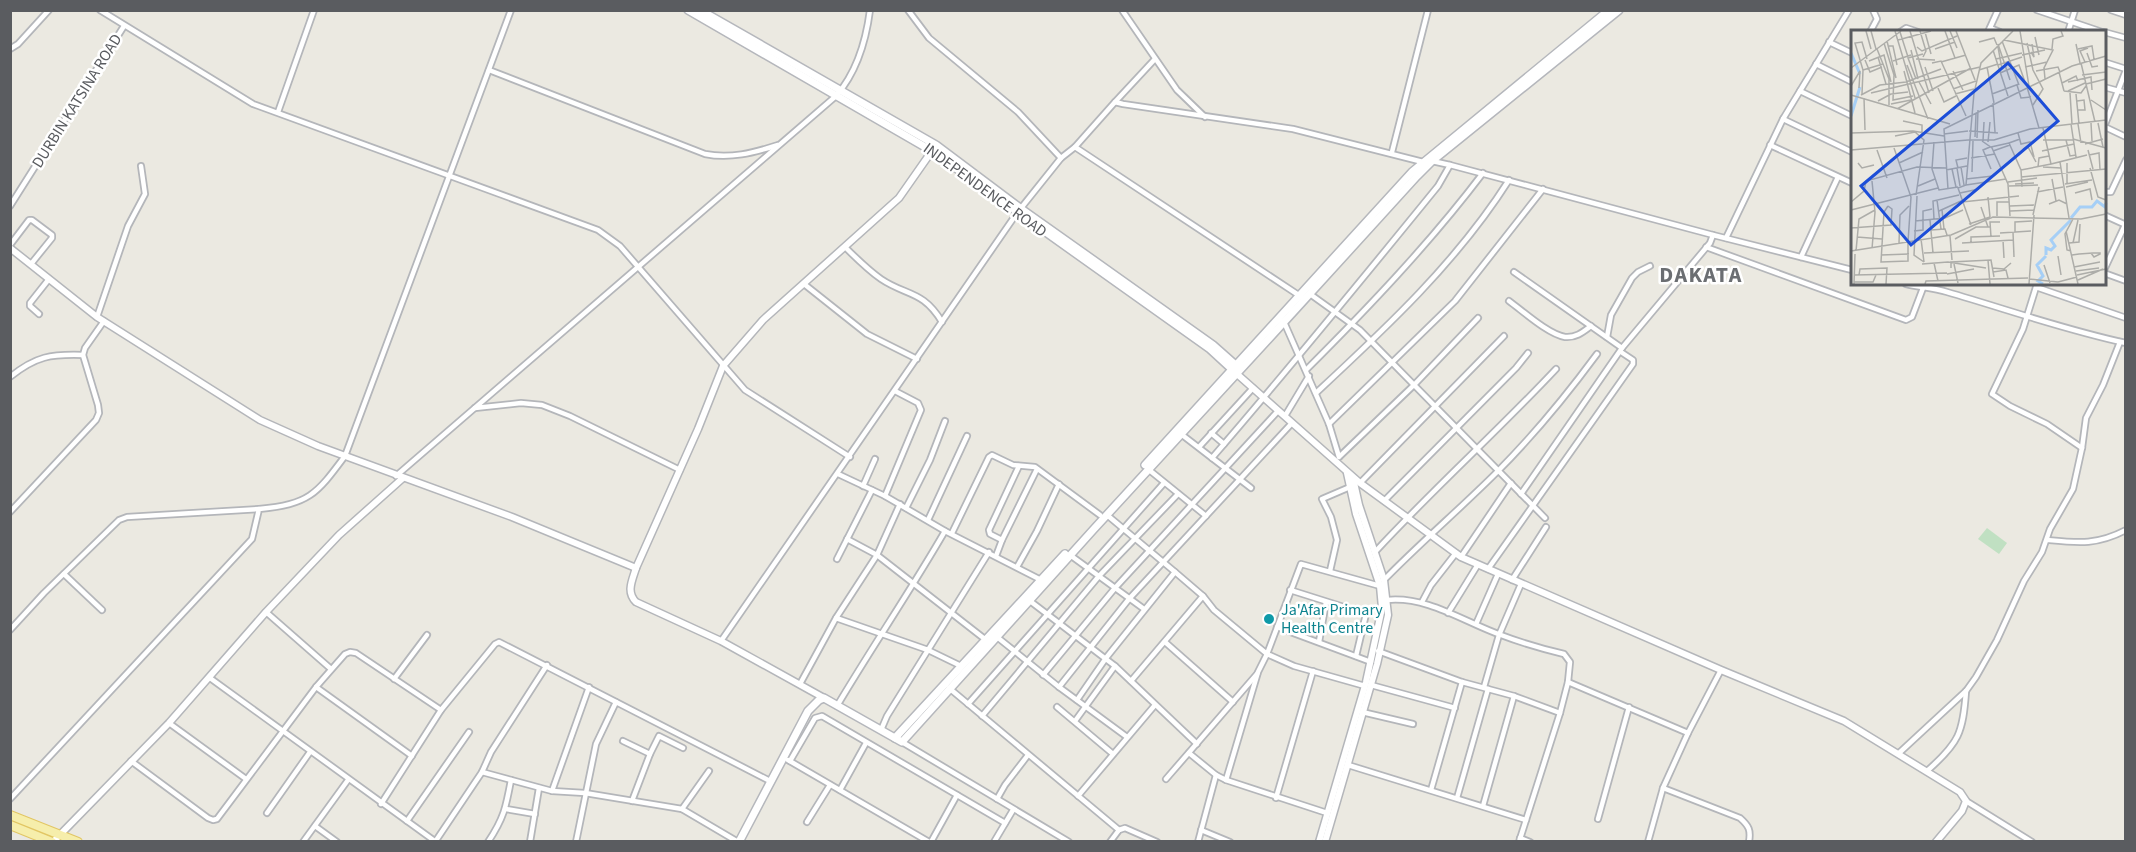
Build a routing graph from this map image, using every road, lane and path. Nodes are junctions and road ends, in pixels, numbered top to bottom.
1 (49, 10) edge
2 (100, 10) edge
3 (314, 10) edge
4 (511, 10) edge
5 (688, 10) edge
6 (700, 10) edge
7 (870, 10) edge
8 (908, 10) edge
9 (1122, 10) edge
10 (1428, 10) edge
11 (1609, 10) edge
12 (1619, 10) edge
13 (1849, 10) edge
14 (1873, 10) edge
15 (1998, 10) edge
16 (2037, 10) edge
17 (2075, 10) edge
18 (2111, 10) edge
19 (2126, 15) edge
20 (2070, 22) junction
21 (124, 26) junction
22 (1871, 30) edge
23 (1989, 30) edge
24 (2068, 30) edge
25 (2096, 30) edge
26 (2106, 33) edge
27 (2126, 38) edge
28 (1829, 42) junction
29 (10, 49) edge
30 (1851, 53) edge
31 (1155, 59) junction
32 (2106, 63) edge
33 (1816, 64) junction
34 (489, 70) junction
35 (2126, 70) edge
36 (1539, 71) junction
37 (1851, 82) edge
38 (2106, 88) edge
39 (1800, 91) junction
40 (2118, 91) junction
41 (2126, 93) edge
42 (838, 94) junction
43 (1115, 102) junction
44 (278, 112) junction
45 (2107, 115) edge
46 (1851, 116) edge
47 (1205, 117) junction
48 (1783, 119) junction
49 (2106, 127) edge
50 (2126, 137) edge
51 (781, 144) junction
52 (1770, 145) junction
53 (1075, 147) junction
54 (934, 148) junction
55 (1392, 152) junction
56 (1851, 152) edge
57 (1061, 158) junction
58 (1432, 160) junction
59 (2126, 160) edge
60 (1423, 162) junction
61 (1450, 165) junction
62 (141, 166) dead end
63 (1483, 173) junction
64 (449, 177) junction
65 (1838, 177) junction
66 (1509, 180) junction
67 (1851, 183) edge
68 (1543, 189) junction
69 (2106, 192) edge
70 (10, 206) edge
71 (1019, 211) junction
72 (2106, 216) edge
73 (2125, 225) edge
74 (1713, 235) junction
75 (1357, 237) junction
76 (1726, 238) junction
77 (10, 246) edge
78 (1706, 247) junction
79 (844, 248) junction
80 (1801, 257) junction
81 (31, 264) junction
82 (1650, 266) dead end
83 (2106, 267) edge
84 (638, 268) junction
85 (1851, 270) edge
86 (1514, 272) dead end
87 (2106, 272) edge
88 (49, 279) junction
89 (2126, 281) edge
90 (804, 284) junction
91 (1910, 285) edge
92 (2036, 285) edge
93 (1923, 288) junction
94 (1310, 294) junction
95 (1300, 296) junction
96 (1509, 301) dead end
97 (1335, 312) junction
98 (39, 314) dead end
99 (97, 316) junction
100 (2025, 317) junction
101 (1478, 318) dead end
102 (2126, 318) edge
103 (104, 321) junction
104 (942, 322) junction
105 (1284, 322) junction
106 (1352, 324) junction
107 (1591, 326) junction
108 (1504, 336) dead end
109 (1607, 337) junction
110 (1371, 342) junction
111 (2123, 343) edge
112 (1622, 350) junction
113 (1528, 353) dead end
114 (1299, 354) junction
115 (1597, 354) dead end
116 (83, 355) junction
117 (917, 359) junction
118 (1392, 363) junction
119 (723, 366) junction
120 (1236, 369) junction
121 (1556, 369) dead end
122 (1306, 370) junction
123 (1309, 376) junction
124 (10, 377) edge
125 (1414, 385) junction
126 (1253, 388) junction
127 (895, 391) junction
128 (1316, 393) junction
129 (1264, 398) junction
130 (1435, 406) junction
131 (475, 408) junction
132 (1278, 411) junction
133 (1285, 416) junction
134 (945, 421) dead end
135 (1293, 423) junction
136 (1329, 424) junction
137 (1456, 428) junction
138 (1211, 433) junction
139 (1181, 434) junction
140 (967, 436) dead end
141 (1224, 444) junction
142 (1199, 447) junction
143 (2082, 448) junction
144 (1477, 449) junction
145 (345, 456) junction
146 (850, 457) junction
147 (1212, 458) junction
148 (875, 459) dead end
149 (1338, 459) junction
150 (1019, 466) junction
151 (1227, 468) junction
152 (1037, 469) junction
153 (1148, 469) junction
154 (680, 470) junction
155 (1498, 471) junction
156 (1347, 472) junction
157 (838, 474) junction
158 (399, 477) junction
159 (1353, 477) junction
160 (1240, 479) junction
161 (1164, 483) junction
162 (1360, 483) junction
163 (1510, 483) junction
164 (1059, 484) junction
165 (863, 486) junction
166 (1350, 487) junction
167 (1251, 488) dead end
168 (872, 490) junction
169 (1178, 494) junction
170 (1521, 494) junction
171 (885, 495) junction
172 (1384, 501) junction
173 (900, 504) junction
174 (1532, 505) junction
175 (1191, 506) junction
176 (906, 508) junction
177 (259, 509) junction
178 (10, 512) edge
179 (1103, 515) junction
180 (1206, 516) junction
181 (1406, 517) junction
182 (1545, 518) dead end
183 (927, 520) junction
184 (1546, 527) dead end
185 (1123, 528) junction
186 (2126, 530) edge
187 (945, 531) junction
188 (952, 533) junction
189 (1432, 536) junction
190 (847, 539) junction
191 (1136, 539) junction
192 (1002, 540) junction
193 (2048, 540) junction
194 (1149, 550) junction
195 (989, 552) junction
196 (1374, 552) junction
197 (877, 555) junction
198 (1070, 555) junction
199 (1459, 555) junction
200 (996, 556) junction
201 (837, 559) dead end
202 (1163, 562) junction
203 (1478, 566) junction
204 (1017, 567) junction
205 (1088, 567) junction
206 (636, 568) junction
207 (1487, 570) junction
208 (1330, 571) junction
209 (1175, 572) junction
210 (64, 574) junction
211 (1498, 574) junction
212 (1099, 576) junction
213 (1384, 580) junction
214 (1512, 580) junction
215 (1044, 581) junction
216 (1521, 584) junction
217 (914, 585) junction
218 (1380, 586) junction
219 (1115, 588) junction
220 (1290, 590) junction
221 (1203, 596) junction
222 (1129, 599) junction
223 (1387, 600) junction
224 (1030, 601) junction
225 (1422, 602) junction
226 (1326, 603) junction
227 (1144, 609) junction
228 (102, 610) dead end
229 (266, 612) junction
230 (951, 613) junction
231 (1448, 613) junction
232 (1047, 614) junction
233 (836, 618) junction
234 (1060, 623) junction
235 (1476, 624) junction
236 (1277, 627) junction
237 (10, 630) edge
238 (427, 634) dead end
239 (879, 635) junction
240 (1075, 635) junction
241 (1500, 635) junction
242 (997, 637) junction
243 (986, 640) junction
244 (721, 641) junction
245 (1165, 642) junction
246 (1319, 642) junction
247 (1090, 647) junction
248 (928, 650) junction
249 (1377, 651) junction
250 (1014, 652) junction
251 (1267, 654) junction
252 (1356, 656) junction
253 (1106, 658) junction
254 (1028, 662) junction
255 (1371, 662) junction
256 (546, 665) junction
257 (961, 666) junction
258 (1115, 666) junction
259 (331, 669) junction
260 (1721, 670) junction
261 (1313, 671) junction
262 (1258, 672) junction
263 (1043, 675) junction
264 (210, 678) junction
265 (394, 679) junction
266 (1131, 681) junction
267 (1462, 681) junction
268 (1568, 682) junction
269 (800, 684) junction
270 (1368, 685) junction
271 (316, 687) junction
272 (588, 687) junction
273 (1059, 687) junction
274 (949, 688) junction
275 (1486, 688) junction
276 (1966, 691) junction
277 (1514, 696) junction
278 (824, 698) junction
279 (1077, 700) junction
280 (616, 702) junction
281 (1233, 702) junction
282 (968, 704) junction
283 (1155, 705) junction
284 (837, 706) junction
285 (1087, 706) junction
286 (1058, 707) dead end
287 (1629, 707) junction
288 (1455, 708) junction
289 (441, 710) junction
290 (1362, 712) junction
291 (1560, 713) junction
292 (982, 716) junction
293 (1075, 721) junction
294 (169, 723) junction
295 (1413, 724) dead end
296 (881, 730) junction
297 (282, 731) junction
298 (469, 732) dead end
299 (1689, 733) junction
300 (1127, 737) junction
301 (898, 740) junction
302 (623, 741) dead end
303 (866, 742) junction
304 (1197, 744) junction
305 (683, 748) dead end
306 (310, 752) junction
307 (1189, 753) junction
308 (1898, 753) junction
309 (650, 754) junction
310 (1113, 754) junction
311 (1028, 755) junction
312 (412, 756) junction
313 (131, 760) junction
314 (786, 760) junction
315 (1348, 765) junction
316 (709, 771) dead end
317 (1928, 771) junction
318 (482, 772) junction
319 (1216, 775) junction
320 (246, 779) junction
321 (1166, 779) dead end
322 (348, 780) junction
323 (511, 780) junction
324 (1226, 780) junction
325 (770, 781) junction
326 (830, 785) junction
327 (539, 788) junction
328 (1664, 788) junction
329 (840, 790) junction
330 (1431, 790) junction
331 (552, 791) junction
332 (585, 793) junction
333 (957, 795) junction
334 (1078, 796) junction
335 (1276, 798) junction
336 (1457, 798) junction
337 (10, 799) edge
338 (997, 799) junction
339 (632, 801) junction
340 (1966, 801) junction
341 (381, 804) junction
342 (1482, 806) junction
343 (506, 809) junction
344 (682, 810) junction
345 (1013, 810) junction
346 (267, 813) dead end
347 (1327, 813) junction
348 (535, 814) junction
349 (10, 815) edge
350 (1598, 819) dead end
351 (1526, 820) junction
352 (407, 821) junction
353 (807, 822) dead end
354 (1005, 823) junction
355 (10, 825) edge
356 (315, 826) junction
357 (1119, 830) junction
358 (1201, 830) junction
359 (58, 834) junction
360 (1323, 839) edge
361 (1520, 840) edge
362 (435, 841) edge
363 (1649, 841) edge
364 (52, 842) edge
365 (78, 842) edge
366 (303, 842) edge
367 (337, 842) edge
368 (488, 842) edge
369 (530, 842) edge
370 (576, 842) edge
371 (739, 842) edge
372 (930, 842) edge
373 (994, 842) edge
374 (1069, 842) edge
375 (1110, 842) edge
376 (1157, 842) edge
377 (1198, 842) edge
378 (1230, 842) edge
379 (1530, 842) edge
380 (1749, 842) edge
381 (1936, 842) edge
382 (2032, 842) edge

1 - 29 street
2 - 21 street
3 - 44 street
4 - 34 street
5 - 42 main road, INDEPENDENCE ROAD
6 - 42 main road, INDEPENDENCE ROAD
7 - 42 street
8 - 57 street
9 - 31 street
10 - 55 street
11 - 36 main road
12 - 36 main road
13 - 28 street
14 - 22 street
15 - 23 street
16 - 20 street
17 - 20 street
18 - 19 street
20 - 24 street
20 - 25 street
21 - 44 street
21 - 70 street, DURBIN KATSINA ROAD
26 - 27 street
28 - 30 street
28 - 33 street
31 - 43 street
31 - 47 street
32 - 35 street
33 - 37 street
33 - 39 street
34 - 51 street
34 - 64 street
35 - 40 street
36 - 58 main road
36 - 60 main road
38 - 40 street
39 - 46 street
39 - 48 street
40 - 41 street
40 - 45 street
42 - 51 street
42 - 54 main road, INDEPENDENCE ROAD
43 - 47 street
43 - 53 street
44 - 64 street
47 - 55 street
48 - 52 street
48 - 56 street
49 - 50 street
51 - 84 street
52 - 65 street
52 - 76 street
53 - 57 street
53 - 95 street
54 - 71 main road, INDEPENDENCE ROAD
54 - 79 street
55 - 60 street
57 - 71 street
58 - 60 street
58 - 61 street
58 - 75 main road
59 - 69 street
60 - 75 main road
61 - 63 street
61 - 97 street
62 - 99 street
63 - 66 street
63 - 106 street
64 - 84 street
64 - 145 street
65 - 67 street
65 - 80 street
66 - 68 street
66 - 110 street
68 - 74 street
68 - 118 street
71 - 104 street
71 - 120 main road, INDEPENDENCE ROAD
72 - 73 street
73 - 83 street
74 - 76 street
74 - 78 street
75 - 94 main road
75 - 95 main road
76 - 80 street
77 - 81 street
77 - 81 street
78 - 93 street
78 - 112 street
79 - 90 street
79 - 104 street
80 - 85 street
81 - 88 street
82 - 109 street
84 - 119 street
84 - 131 street
86 - 107 street
87 - 89 street
88 - 98 street
88 - 99 street
90 - 117 street
90 - 119 street
91 - 93 street
92 - 100 street
92 - 102 street
93 - 100 street
94 - 97 street
94 - 105 main road
95 - 120 main road
96 - 107 street
97 - 106 street
97 - 114 street
99 - 103 street
100 - 111 street
100 - 143 street
101 - 125 street
103 - 116 street
103 - 145 street
104 - 117 street
105 - 114 street
105 - 120 main road
106 - 110 street
106 - 122 street
107 - 109 street
108 - 130 street
109 - 112 street
110 - 118 street
110 - 128 street
111 - 143 street
112 - 170 street
112 - 174 street
113 - 137 street
114 - 122 street
114 - 129 street
115 - 155 street
116 - 124 street
116 - 178 street
117 - 127 street
118 - 125 street
118 - 136 street
119 - 146 street
119 - 154 street
120 - 126 street
120 - 139 main road
120 - 179 main road
121 - 144 street
122 - 123 street
123 - 128 street
123 - 133 street
125 - 130 street
125 - 149 street
126 - 129 street
126 - 138 street
127 - 146 street
127 - 171 street
128 - 136 street
129 - 132 street
129 - 141 street
130 - 137 street
130 - 162 street
131 - 154 street
131 - 158 street
132 - 133 street
132 - 151 street
133 - 135 street
134 - 176 street
135 - 149 street
135 - 160 street
136 - 149 street
137 - 144 street
137 - 172 street
138 - 141 street
138 - 142 street
139 - 142 street
139 - 153 main road
140 - 183 street
141 - 147 street
142 - 147 street
143 - 193 street
144 - 155 street
144 - 181 street
145 - 158 street
145 - 177 street
146 - 157 street
147 - 151 street
148 - 165 street
149 - 156 street
150 - 152 street
150 - 188 street
150 - 192 street
151 - 160 street
151 - 175 street
152 - 164 street
152 - 192 street
153 - 161 street
153 - 179 main road
154 - 206 street
155 - 163 street
155 - 189 street
156 - 159 street
156 - 166 street
157 - 165 street
157 - 244 street
158 - 206 street
158 - 229 street
159 - 162 street
159 - 196 street
160 - 167 street
160 - 180 street
161 - 169 street
161 - 185 street
162 - 172 street
163 - 170 street
163 - 199 street
164 - 179 street
164 - 204 street
165 - 168 street
166 - 208 street
166 - 218 street
168 - 171 street
168 - 190 street
169 - 175 street
169 - 191 street
170 - 174 street
171 - 173 street
172 - 181 street
173 - 176 street
173 - 197 street
174 - 182 street
174 - 207 street
175 - 180 street
175 - 194 street
176 - 183 street
177 - 210 street
177 - 337 street
179 - 185 street
179 - 198 main road
179 - 215 main road
180 - 202 street
181 - 189 street
181 - 196 street
183 - 187 street
184 - 214 street
185 - 191 street
185 - 205 street
186 - 193 street
187 - 188 street
187 - 217 street
188 - 195 street
189 - 199 street
189 - 213 street
190 - 197 street
190 - 201 street
191 - 194 street
191 - 212 street
192 - 200 street
193 - 276 street
194 - 202 street
194 - 219 street
195 - 200 street
195 - 230 street
196 - 213 street
197 - 217 street
197 - 233 street
198 - 205 street
198 - 215 main road
199 - 203 street
199 - 225 street
200 - 204 street
202 - 209 street
202 - 222 street
203 - 207 street
203 - 231 street
204 - 215 street
205 - 212 street
205 - 232 street
206 - 244 street
207 - 211 street
208 - 218 street
208 - 220 street
209 - 221 street
209 - 227 street
210 - 228 street
210 - 237 street
211 - 214 street
211 - 235 street
212 - 219 street
212 - 234 street
213 - 223 street
214 - 216 street
215 - 224 main road
215 - 243 main road
216 - 241 street
216 - 260 street
217 - 230 street
217 - 239 street
218 - 249 street
219 - 222 street
219 - 240 street
220 - 226 street
220 - 236 street
221 - 245 street
221 - 251 street
222 - 227 street
222 - 247 street
223 - 225 street
223 - 249 street
224 - 232 street
224 - 242 main road
225 - 231 street
226 - 246 street
226 - 252 street
227 - 253 street
229 - 259 street
229 - 264 street
230 - 243 street
230 - 248 street
231 - 235 street
232 - 234 street
232 - 250 street
233 - 239 street
233 - 269 street
234 - 240 street
234 - 254 street
235 - 241 street
236 - 246 street
236 - 251 street
238 - 265 street
239 - 248 street
239 - 284 street
240 - 247 street
240 - 263 street
241 - 268 street
241 - 275 street
242 - 250 street
242 - 274 main road
243 - 257 main road
244 - 269 street
245 - 266 street
245 - 281 street
246 - 252 street
247 - 253 street
247 - 273 street
248 - 257 street
248 - 296 street
249 - 255 street
249 - 267 street
249 - 270 street
250 - 254 street
250 - 282 street
251 - 261 street
251 - 262 street
252 - 255 street
253 - 258 street
253 - 279 street
254 - 263 street
254 - 292 street
255 - 270 street
256 - 272 street
256 - 289 street
256 - 318 street
257 - 301 main road
258 - 266 street
258 - 285 street
259 - 265 street
259 - 271 street
260 - 299 street
260 - 308 street
261 - 270 street
261 - 335 street
262 - 281 street
262 - 324 street
263 - 273 street
264 - 294 street
264 - 297 street
265 - 289 street
266 - 283 street
267 - 275 street
267 - 288 street
268 - 287 street
268 - 291 street
269 - 278 street
270 - 288 street
270 - 290 street
270 - 347 street
271 - 297 street
271 - 312 street
272 - 280 street
272 - 331 street
273 - 279 street
274 - 282 street
274 - 301 main road
275 - 277 street
275 - 336 street
276 - 308 street
276 - 317 street
277 - 291 street
277 - 342 street
278 - 284 main road
278 - 314 main road
279 - 285 street
280 - 325 street
280 - 332 street
281 - 304 street
282 - 292 street
283 - 300 street
283 - 304 street
284 - 296 main road
285 - 293 street
285 - 300 street
286 - 293 street
287 - 299 street
287 - 350 street
288 - 330 street
289 - 312 street
290 - 295 street
290 - 315 street
291 - 351 street
292 - 311 street
293 - 310 street
294 - 313 street
294 - 320 street
296 - 301 main road
297 - 306 street
297 - 320 street
298 - 352 street
299 - 328 street
300 - 310 street
301 - 338 street
302 - 309 street
303 - 314 street
303 - 329 street
303 - 333 street
304 - 307 street
305 - 309 street
306 - 322 street
306 - 346 street
307 - 319 street
307 - 321 street
308 - 317 street
309 - 339 street
310 - 334 street
311 - 334 street
311 - 338 street
312 - 341 street
313 - 320 street
313 - 359 street
314 - 325 main road
314 - 326 street
315 - 330 street
315 - 360 street
316 - 344 street
317 - 340 street
318 - 323 street
318 - 362 street
319 - 324 street
319 - 358 street
322 - 341 street
322 - 356 street
323 - 327 street
323 - 343 street
324 - 335 street
325 - 371 main road
326 - 329 street
326 - 353 street
327 - 331 street
327 - 348 street
328 - 363 street
328 - 380 street
329 - 372 street
330 - 336 street
331 - 332 street
332 - 339 street
332 - 370 street
333 - 354 street
333 - 372 street
334 - 357 street
335 - 347 street
336 - 342 street
338 - 345 street
339 - 344 street
340 - 381 street
340 - 382 street
341 - 352 street
342 - 351 street
343 - 348 street
343 - 368 street
344 - 371 street
345 - 354 street
345 - 374 street
347 - 360 street
348 - 369 street
349 - 359 main road
351 - 361 street
352 - 362 street
354 - 373 street
355 - 364 main road
356 - 366 street
356 - 367 street
357 - 375 street
357 - 376 street
358 - 377 street
358 - 378 street
359 - 364 street
359 - 365 main road
361 - 379 street

